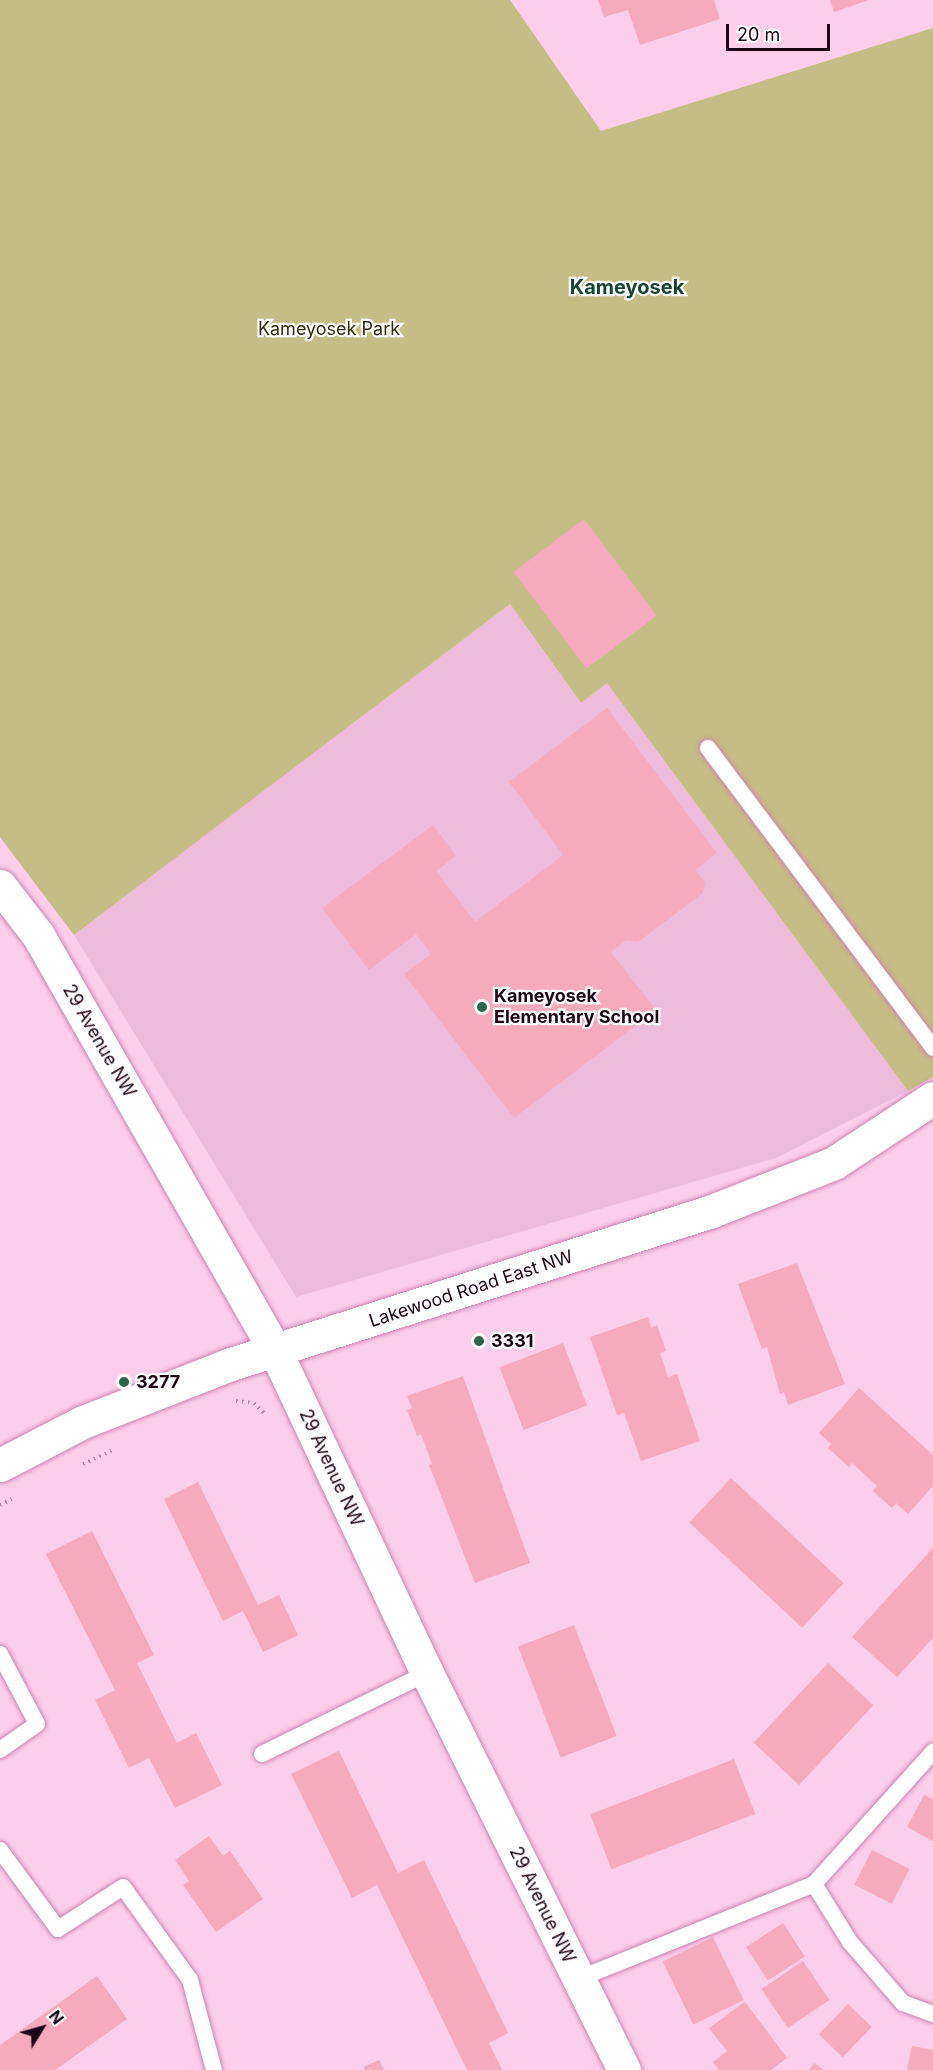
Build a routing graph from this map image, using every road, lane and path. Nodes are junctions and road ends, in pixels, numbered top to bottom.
1 (708, 748) dead end
2 (0, 886) edge
3 (933, 1048) edge
4 (933, 1098) edge
5 (275, 1350) junction
6 (230, 1402) dead end
7 (270, 1423) dead end
8 (121, 1446) dead end
9 (0, 1464) edge
10 (73, 1468) dead end
11 (18, 1496) dead end
12 (0, 1505) edge
13 (0, 1654) edge
14 (427, 1673) junction
15 (0, 1750) edge
16 (933, 1752) edge
17 (262, 1754) dead end
18 (0, 1850) edge
19 (814, 1884) junction
20 (578, 1979) junction
21 (933, 2014) edge
22 (214, 2070) edge
23 (624, 2070) edge

1 - 3 lane
2 - 5 street, 29 Avenue NW
4 - 5 street, Lakewood Road East NW
5 - 9 street, Lakewood Road East NW
5 - 14 street, 29 Avenue NW
6 - 7 path
8 - 10 path
11 - 12 path
13 - 15 lane
14 - 17 lane
14 - 20 street, 29 Avenue NW
16 - 19 lane
18 - 22 lane
19 - 20 lane
19 - 21 lane
20 - 23 street, 29 Avenue NW

